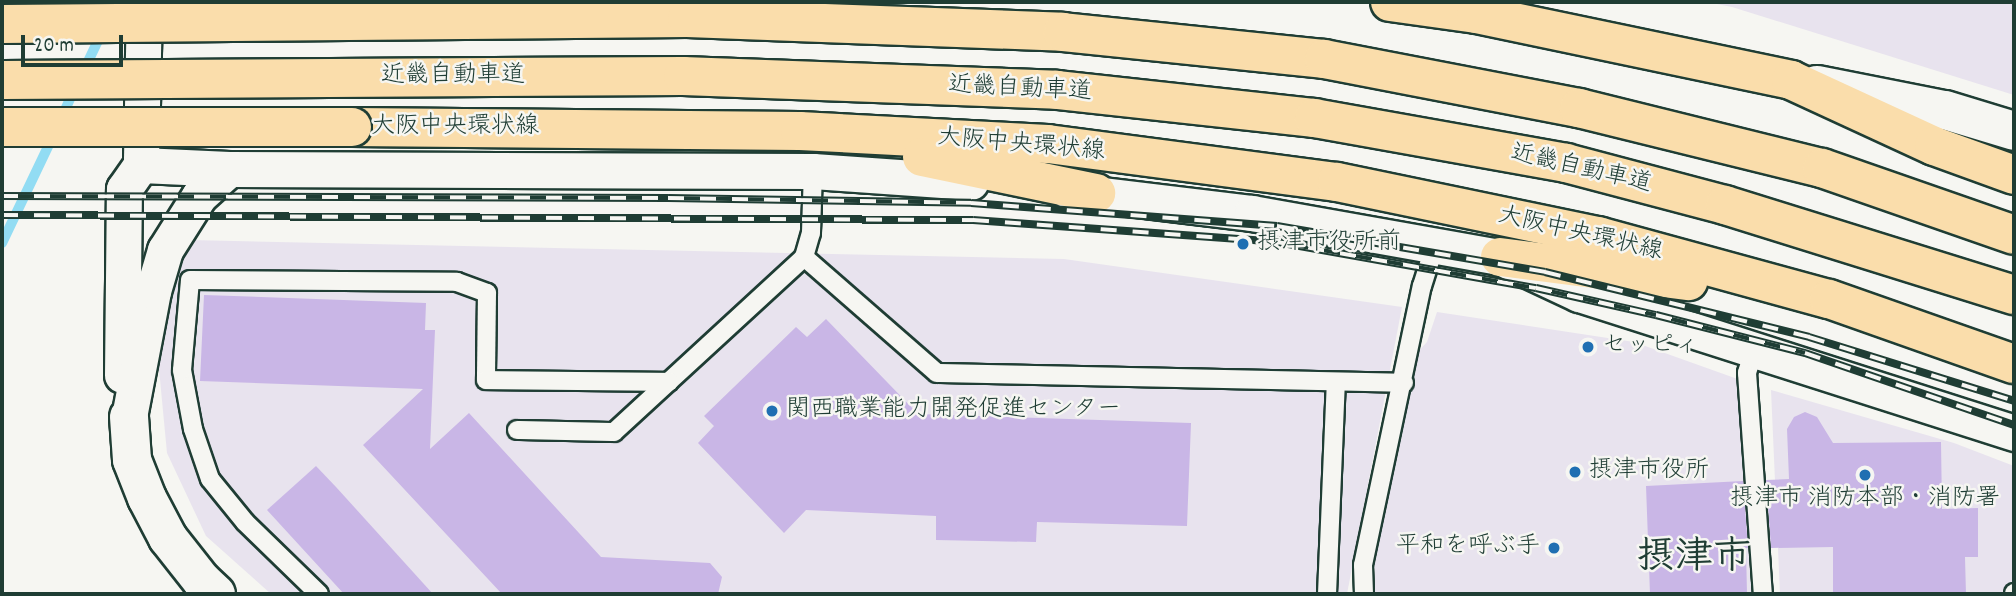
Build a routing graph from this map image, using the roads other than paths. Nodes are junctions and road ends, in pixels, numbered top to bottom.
1 (144, 2) edge
2 (1403, 2) edge
3 (1478, 8) edge
4 (2, 24) edge
5 (2, 80) edge
6 (1791, 80) junction
7 (2, 127) edge
8 (800, 131) junction
9 (2014, 131) edge
10 (141, 165) junction
11 (229, 169) junction
12 (813, 171) junction
13 (2014, 175) edge
14 (1097, 193) junction
15 (2014, 235) edge
16 (1435, 245) junction
17 (804, 257) junction
18 (1500, 257) junction
19 (2014, 295) edge
20 (1829, 299) junction
21 (1755, 351) junction
22 (2014, 364) edge
23 (669, 382) junction
24 (1336, 382) junction
25 (1404, 383) junction
26 (129, 417) junction
27 (517, 430) dead end
28 (2014, 433) edge
29 (216, 594) edge
30 (319, 594) edge
31 (1327, 594) edge
32 (1364, 594) edge
33 (1763, 594) edge

1 - 10 street
2 - 3 main road
3 - 6 main road
4 - 15 main road, bridge
5 - 19 main road, 近畿自動車道, bridge
6 - 9 street
6 - 13 main road
7 - 8 main road, 大阪中央環状線, bridge
8 - 14 main road
8 - 20 main road, 大阪中央環状線
10 - 11 street
10 - 26 street
11 - 12 street
11 - 26 street
12 - 14 street
12 - 17 lane
14 - 16 street
16 - 18 street
16 - 25 lane
17 - 23 lane
17 - 24 lane
18 - 20 main road
18 - 21 street
20 - 22 main road, 大阪中央環状線
21 - 28 street
21 - 33 lane
23 - 27 lane
23 - 30 lane
24 - 25 lane
24 - 31 lane
25 - 32 lane
26 - 29 street

